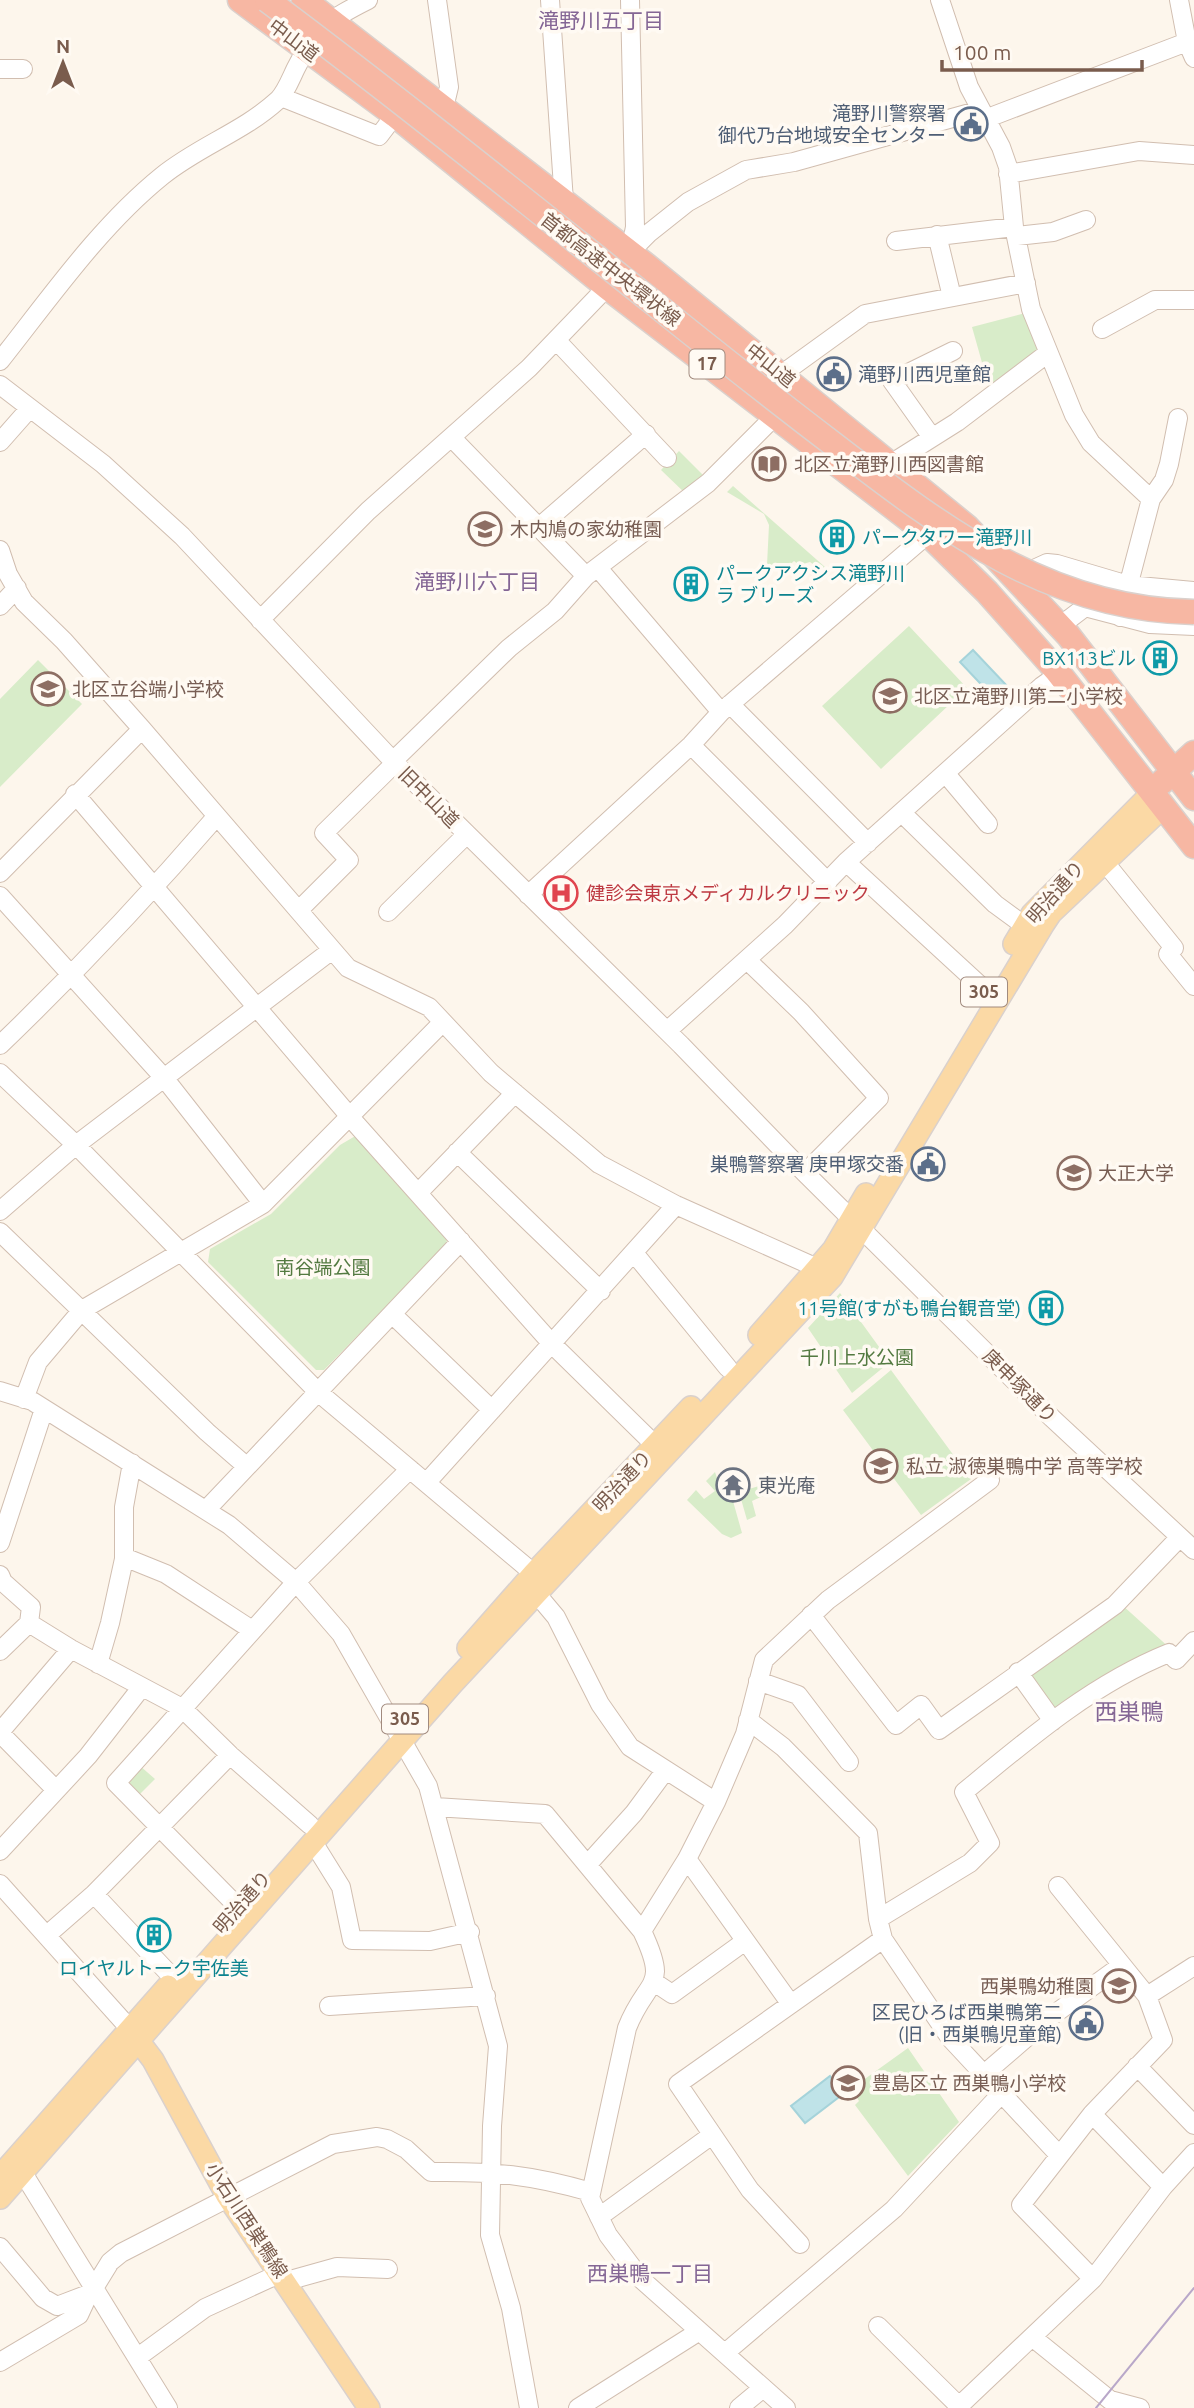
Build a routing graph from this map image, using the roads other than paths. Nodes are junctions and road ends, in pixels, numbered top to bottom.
1 (240, 0) edge
2 (304, 0) edge
3 (368, 0) edge
4 (438, 0) edge
5 (550, 0) edge
6 (630, 0) edge
7 (940, 0) edge
8 (1180, 0) edge
9 (263, 4) edge
10 (331, 10) edge
11 (307, 48) junction
12 (1191, 50) edge
13 (0, 69) edge
14 (23, 69) dead end
15 (281, 97) junction
16 (444, 108) junction
17 (983, 114) junction
18 (395, 115) junction
19 (1194, 155) edge
20 (1008, 174) junction
21 (564, 201) junction
22 (1086, 220) dead end
23 (1016, 232) junction
24 (937, 235) junction
25 (896, 242) dead end
26 (630, 252) junction
27 (1026, 283) junction
28 (607, 286) junction
29 (952, 297) junction
30 (1194, 299) edge
31 (1102, 329) dead end
32 (557, 341) junction
33 (953, 351) dead end
34 (1048, 353) junction
35 (0, 361) edge
36 (782, 374) junction
37 (0, 385) edge
38 (30, 408) junction
39 (775, 416) junction
40 (1178, 418) dead end
41 (646, 434) junction
42 (932, 436) junction
43 (452, 438) junction
44 (0, 442) edge
45 (667, 458) dead end
46 (892, 463) junction
47 (1150, 499) junction
48 (538, 528) junction
49 (928, 534) junction
50 (0, 550) edge
51 (592, 572) junction
52 (1017, 577) junction
53 (10, 584) edge
54 (1128, 585) junction
55 (1194, 591) edge
56 (0, 606) edge
57 (1194, 610) edge
58 (1120, 617) junction
59 (260, 620) junction
60 (1060, 626) junction
61 (1194, 626) edge
62 (1059, 674) junction
63 (725, 708) junction
64 (142, 729) junction
65 (691, 745) junction
66 (1194, 752) edge
67 (394, 762) junction
68 (946, 774) junction
69 (1187, 783) edge
70 (75, 794) junction
71 (1157, 800) junction
72 (902, 813) junction
73 (216, 817) junction
74 (988, 824) dead end
75 (467, 834) junction
76 (868, 842) junction
77 (1194, 846) edge
78 (846, 863) junction
79 (1111, 870) dead end
80 (0, 873) edge
81 (828, 883) junction
82 (155, 888) junction
83 (528, 895) junction
84 (0, 896) edge
85 (300, 909) junction
86 (388, 912) dead end
87 (1025, 926) junction
88 (332, 950) junction
89 (747, 960) junction
90 (71, 977) junction
91 (1194, 986) edge
92 (990, 995) junction
93 (258, 1006) junction
94 (443, 1022) junction
95 (667, 1031) junction
96 (0, 1045) edge
97 (0, 1073) edge
98 (165, 1079) junction
99 (515, 1093) junction
100 (351, 1117) junction
101 (76, 1145) junction
102 (457, 1152) junction
103 (805, 1173) junction
104 (418, 1193) junction
105 (263, 1204) junction
106 (676, 1205) junction
107 (0, 1211) edge
108 (856, 1224) junction
109 (0, 1232) edge
110 (461, 1241) junction
111 (180, 1252) junction
112 (634, 1253) junction
113 (817, 1268) junction
114 (601, 1291) junction
115 (82, 1310) junction
116 (392, 1314) junction
117 (553, 1345) junction
118 (728, 1368) junction
119 (0, 1391) edge
120 (318, 1392) junction
121 (24, 1399) junction
122 (44, 1409) junction
123 (492, 1410) junction
124 (656, 1446) junction
125 (132, 1463) junction
126 (245, 1465) junction
127 (410, 1469) junction
128 (990, 1480) dead end
129 (427, 1482) junction
130 (206, 1510) junction
131 (1180, 1537) junction
132 (0, 1543) edge
133 (1194, 1550) edge
134 (124, 1557) junction
135 (0, 1575) edge
136 (296, 1582) junction
137 (536, 1583) junction
138 (811, 1615) junction
139 (29, 1623) junction
140 (252, 1630) junction
141 (1194, 1641) edge
142 (71, 1649) junction
143 (0, 1651) edge
144 (98, 1664) junction
145 (1018, 1672) junction
146 (758, 1681) junction
147 (141, 1688) junction
148 (182, 1708) junction
149 (748, 1720) junction
150 (1053, 1721) junction
151 (0, 1732) edge
152 (399, 1735) junction
153 (230, 1755) junction
154 (849, 1762) dead end
155 (665, 1771) junction
156 (56, 1790) junction
157 (716, 1802) junction
158 (435, 1807) junction
159 (159, 1829) junction
160 (312, 1834) junction
161 (0, 1851) edge
162 (687, 1860) junction
163 (589, 1864) junction
164 (0, 1884) edge
165 (1058, 1886) dead end
166 (94, 1894) junction
167 (238, 1907) junction
168 (878, 1919) junction
169 (642, 1931) junction
170 (470, 1932) junction
171 (47, 1935) junction
172 (883, 1939) junction
173 (744, 1942) junction
174 (1122, 1965) junction
175 (1194, 1966) edge
176 (174, 1979) junction
177 (654, 1982) junction
178 (486, 1996) junction
179 (1147, 1996) junction
180 (790, 2003) junction
181 (329, 2006) dead end
182 (134, 2035) junction
183 (1137, 2066) junction
184 (984, 2075) junction
185 (1001, 2094) junction
186 (1092, 2114) junction
187 (1194, 2125) edge
188 (712, 2135) junction
189 (1194, 2152) edge
190 (1059, 2155) junction
191 (492, 2171) junction
192 (23, 2173) junction
193 (0, 2176) edge
194 (1163, 2187) junction
195 (591, 2192) junction
196 (227, 2196) junction
197 (0, 2198) edge
198 (599, 2217) junction
199 (800, 2244) dead end
200 (0, 2247) edge
201 (387, 2269) dead end
202 (284, 2277) junction
203 (1093, 2279) junction
204 (88, 2293) junction
205 (878, 2326) dead end
206 (698, 2332) junction
207 (1032, 2337) junction
208 (725, 2353) junction
209 (138, 2357) junction
210 (0, 2362) edge
211 (763, 2388) junction
212 (1119, 2406) edge
213 (958, 2407) edge
214 (168, 2408) edge
215 (369, 2408) edge
216 (529, 2408) edge
217 (578, 2408) edge
218 (739, 2408) edge
219 (786, 2408) edge
220 (1140, 2408) edge

1 - 9 highway, 中山道 / 17
2 - 10 highway, 中山道 / 17
3 - 10 street
4 - 16 street
5 - 21 street
6 - 26 street
7 - 17 street
8 - 12 street
9 - 11 highway, 中山道 / 17
9 - 57 highway, 首都高速中央環状線, bridge
10 - 11 street
10 - 16 highway, 中山道 / 17
11 - 15 street
11 - 18 highway, 中山道 / 17
12 - 17 street
13 - 14 street
15 - 18 street
15 - 35 street
16 - 21 highway, 中山道 / 17
17 - 20 street
17 - 26 street
18 - 28 highway, 中山道 / 17
19 - 20 street
20 - 23 street
21 - 26 highway, 中山道 / 17
22 - 23 street
23 - 24 street
23 - 27 street
24 - 25 street
24 - 29 street
26 - 36 highway, 中山道 / 17
27 - 29 street
27 - 34 street
28 - 32 street
28 - 39 highway, 中山道 / 17
29 - 36 street
30 - 31 street
32 - 41 street
32 - 43 street
33 - 42 street
34 - 42 street
34 - 47 street
36 - 46 highway, 中山道 / 17
37 - 38 street, 旧中山道
38 - 44 street
38 - 59 street, 旧中山道
39 - 49 highway, 中山道 / 17
39 - 51 street
40 - 47 street
41 - 45 street
41 - 48 street
42 - 46 street
43 - 48 street
43 - 59 street
46 - 52 highway, 中山道 / 17
47 - 54 street
48 - 51 street
49 - 62 highway, 中山道 / 17
49 - 63 street
50 - 53 street
51 - 63 street
51 - 67 street
52 - 54 street
52 - 60 highway, 中山道 / 17
53 - 56 street
53 - 64 street
54 - 55 street
54 - 58 street
58 - 60 street
58 - 61 street
59 - 67 street, 旧中山道
60 - 69 highway, 中山道 / 17
62 - 68 street
62 - 71 highway, 中山道 / 17
63 - 65 street
63 - 76 street
64 - 70 street
64 - 73 street
65 - 81 street
65 - 83 street
66 - 69 highway, 明治通り
67 - 75 street, 旧中山道
67 - 85 street
68 - 72 street
68 - 74 street
69 - 71 highway, 明治通り
70 - 80 street
70 - 82 street
71 - 77 highway, 17
71 - 87 main road, 明治通り / 305
71 - 92 main road, 明治通り / 305
72 - 76 street
72 - 87 street
73 - 82 street
73 - 85 street
75 - 83 street, 旧中山道
75 - 86 street
76 - 78 street
78 - 81 street
78 - 92 street
79 - 91 street
81 - 89 street
82 - 90 street
82 - 93 street
83 - 95 street, 旧中山道
84 - 90 street
85 - 88 street
87 - 92 main road, 明治通り / 305
88 - 93 street
88 - 94 street
89 - 95 street
89 - 103 street
90 - 96 street
90 - 98 street
92 - 108 main road, 明治通り / 305
93 - 98 street
93 - 100 street
94 - 99 street
94 - 100 street
95 - 103 street, 旧中山道
97 - 101 street
98 - 101 street
98 - 105 street
99 - 102 street
99 - 106 street
100 - 104 street
100 - 105 street
101 - 107 street
101 - 111 street
102 - 104 street
102 - 114 street
103 - 108 street, 旧中山道
104 - 110 street
105 - 111 street
106 - 112 street
106 - 113 street
108 - 113 main road, 明治通り / 305
108 - 131 street, 庚申塚通り
108 - 137 main road, 明治通り / 305
109 - 115 street
110 - 116 street
110 - 117 street
111 - 115 street
111 - 120 street
112 - 114 street
112 - 118 street
113 - 118 main road, 明治通り / 305
114 - 117 street
115 - 121 street
115 - 126 street
116 - 120 street
116 - 123 street
117 - 123 street
117 - 124 street
118 - 124 main road, 明治通り / 305
119 - 121 street
120 - 126 street
120 - 127 street
121 - 122 street
122 - 125 street
122 - 132 street
123 - 129 street
124 - 137 main road, 明治通り / 305
125 - 130 street
125 - 134 street
126 - 130 street
127 - 129 street
127 - 136 street
128 - 138 street
129 - 137 street
130 - 136 street
131 - 133 street, 庚申塚通り
131 - 145 street
134 - 140 street
134 - 144 street
135 - 139 street
136 - 140 street
136 - 152 street
137 - 152 main road, 明治通り / 305
137 - 155 street
138 - 145 street
138 - 146 street
139 - 142 street
139 - 143 street
140 - 148 street
141 - 150 street
142 - 144 street
142 - 151 street
144 - 147 street
145 - 150 street
146 - 149 street
146 - 154 street
147 - 148 street
147 - 156 street
148 - 153 street
148 - 159 street
149 - 157 street
149 - 168 street
150 - 168 street
151 - 156 street
152 - 158 street
152 - 160 main road, 明治通り / 305
153 - 159 street
153 - 160 street
155 - 157 street
155 - 163 street
156 - 161 street
157 - 162 street
158 - 163 street
158 - 170 street
159 - 166 street
159 - 167 street
160 - 167 main road, 明治通り / 305
160 - 170 street
160 - 182 main road, 明治通り / 305
162 - 169 street
162 - 173 street
163 - 169 street
164 - 171 street
165 - 174 street
166 - 171 street
166 - 176 street
167 - 176 main road, 明治通り / 305
168 - 172 street
169 - 177 street
170 - 178 street
171 - 182 street
172 - 180 street
172 - 184 street
173 - 177 street
173 - 180 street
174 - 179 street
174 - 184 street
175 - 179 street
176 - 182 main road, 明治通り / 305
177 - 195 street
178 - 181 street
178 - 191 street
179 - 183 street
180 - 188 street
182 - 192 main road, 明治通り / 305
182 - 193 main road, 明治通り / 305
182 - 196 main road, 小石川西巣鴨線
183 - 186 street
183 - 187 street
184 - 185 street
185 - 190 street
185 - 208 street
186 - 190 street
186 - 194 street
188 - 198 street
188 - 199 street
189 - 194 street
190 - 203 street
191 - 195 street
191 - 196 street
191 - 216 street
192 - 197 main road, 明治通り / 305
192 - 204 street
194 - 203 street
195 - 198 street
196 - 202 main road, 小石川西巣鴨線
196 - 204 street
198 - 206 street
200 - 204 street
201 - 202 street
202 - 209 street
202 - 215 main road, 小石川西巣鴨線
203 - 207 street
204 - 209 street
204 - 210 street
205 - 213 street
206 - 208 street
206 - 217 street
207 - 212 street
207 - 213 street
208 - 211 street
209 - 214 street
211 - 218 street
211 - 219 street
212 - 220 street

